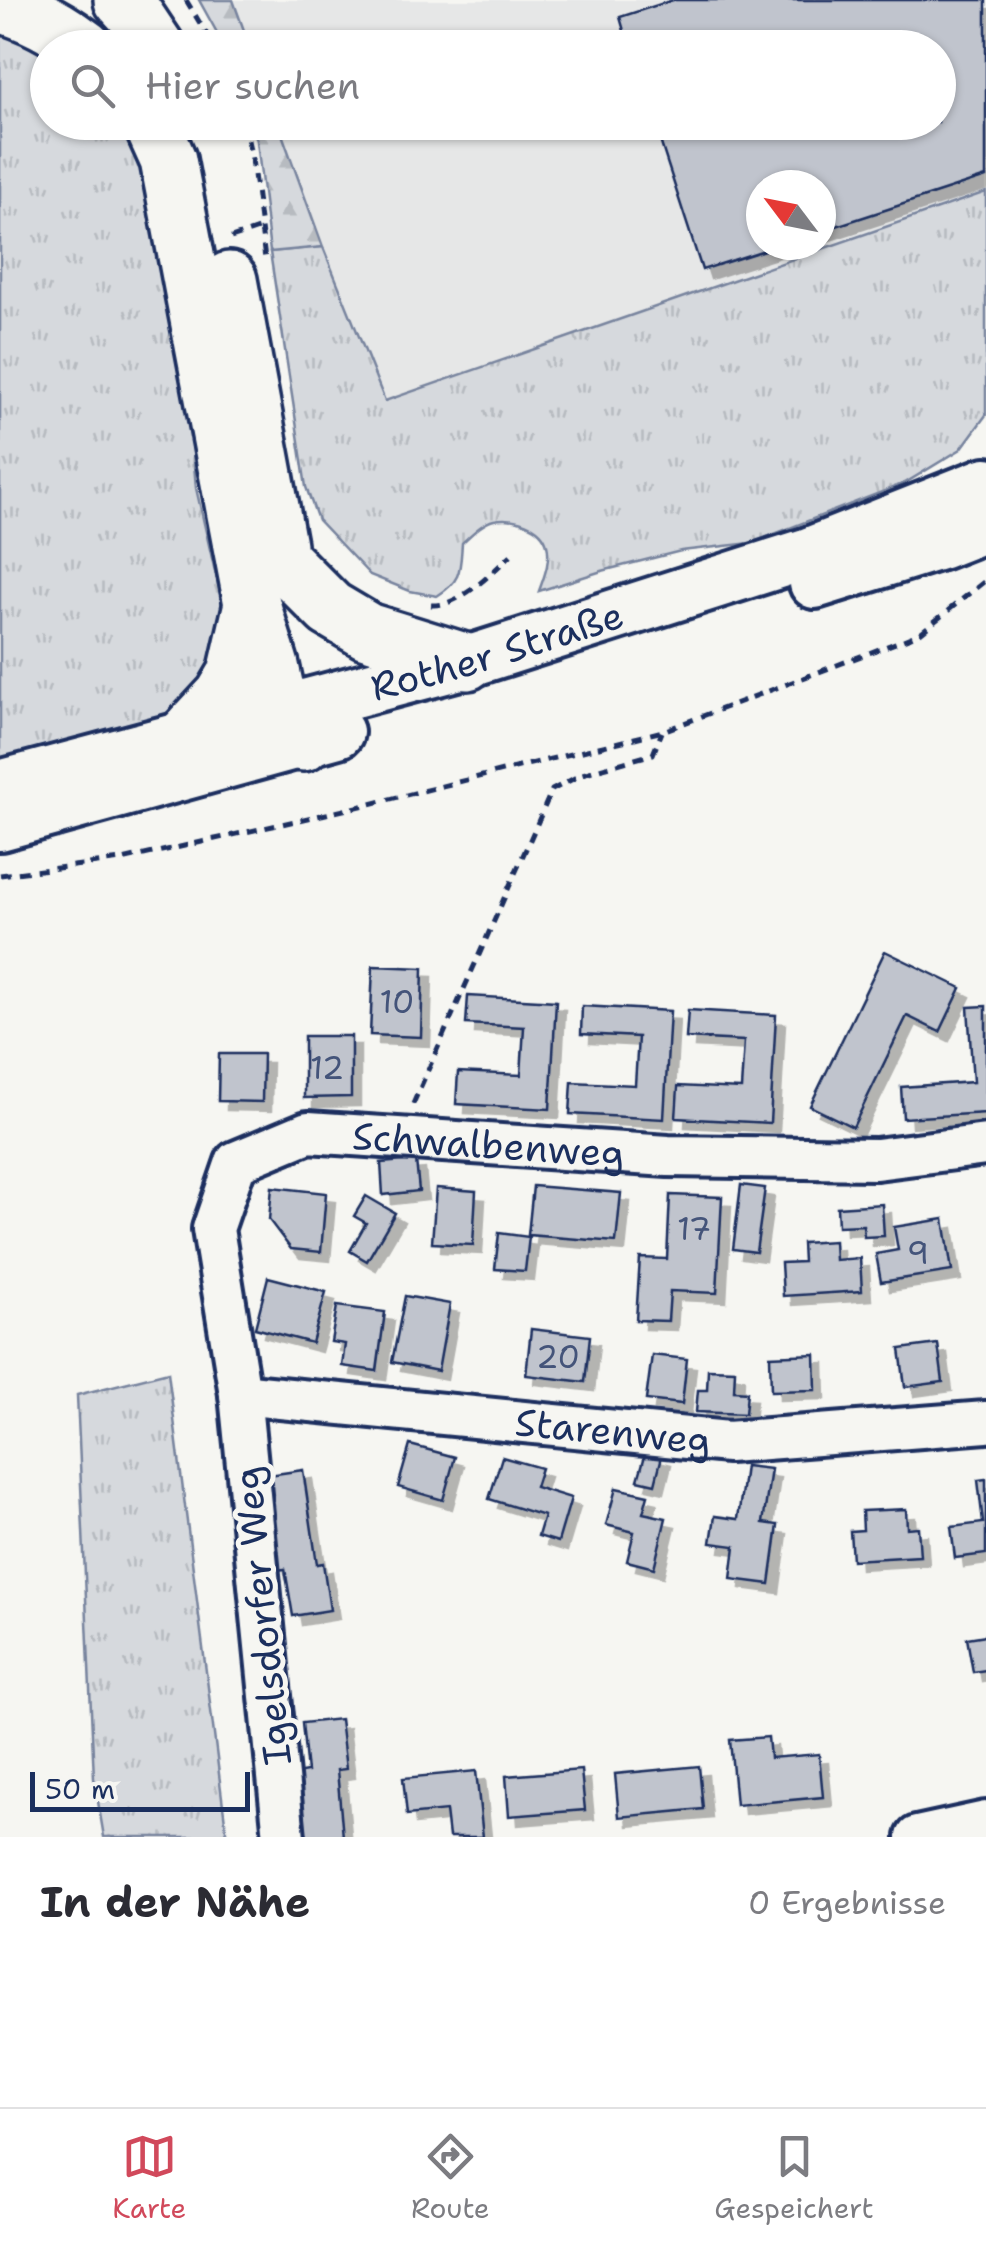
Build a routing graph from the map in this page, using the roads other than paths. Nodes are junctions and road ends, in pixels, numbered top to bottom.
1 (122, 0) edge
2 (0, 4) edge
3 (60, 30) edge
4 (144, 30) edge
5 (159, 140) edge
6 (198, 140) edge
7 (973, 512) edge
8 (267, 582) junction
9 (467, 662) junction
10 (298, 720) junction
11 (186, 737) junction
12 (0, 786) edge
13 (0, 824) edge
14 (986, 1145) edge
15 (240, 1394) junction
16 (986, 1422) edge
17 (986, 1822) edge
18 (284, 1837) edge
19 (917, 1837) edge

1 - 4 highway
2 - 3 highway
5 - 8 highway
6 - 8 highway
7 - 9 main road, Rother Straße
7 - 10 main road, Rother Straße
8 - 9 highway
8 - 10 highway
8 - 11 highway
9 - 10 main road, Rother Straße
10 - 11 main road, Rother Straße
10 - 13 main road, Rother Straße
11 - 12 main road, Rother Straße
14 - 15 street, Schwalbenweg
15 - 16 street, Starenweg
15 - 18 street, Igelsdorfer Weg
17 - 19 street

